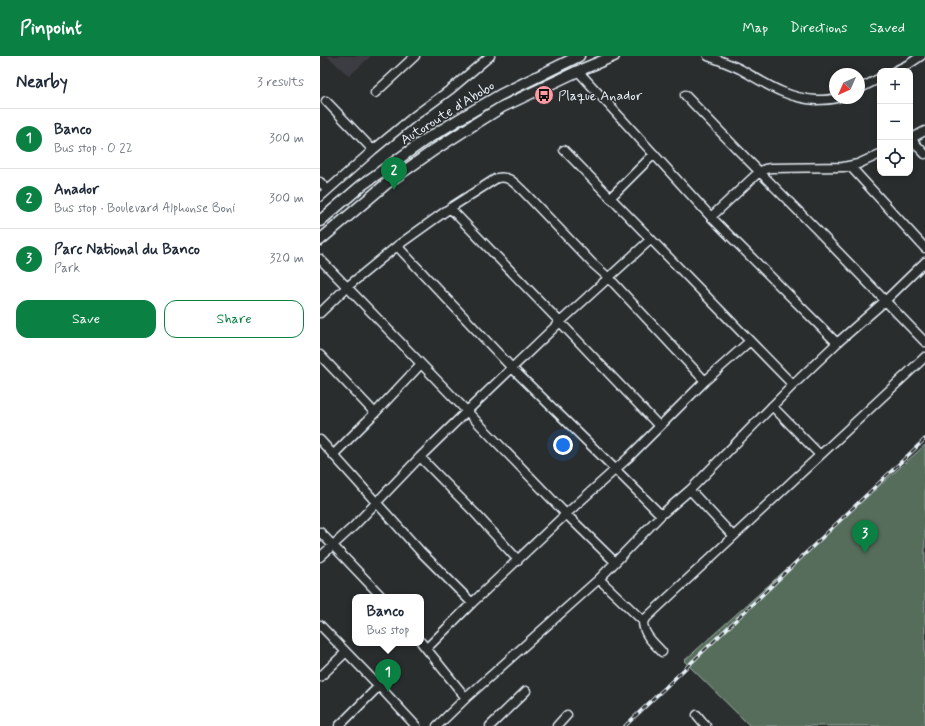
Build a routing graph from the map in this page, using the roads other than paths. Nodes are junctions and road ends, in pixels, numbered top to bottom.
1 (415, 56) edge
2 (490, 56) edge
3 (579, 56) edge
4 (614, 56) edge
5 (708, 56) edge
6 (921, 56) edge
7 (901, 68) edge
8 (578, 71) junction
9 (877, 80) edge
10 (865, 86) edge
11 (375, 93) dead end
12 (685, 95) dead end
13 (829, 100) edge
14 (326, 101) dead end
15 (925, 131) edge
16 (913, 137) edge
17 (911, 140) edge
18 (373, 150) junction
19 (564, 150) dead end
20 (654, 154) junction
21 (925, 154) edge
22 (877, 155) edge
23 (850, 166) junction
24 (759, 172) junction
25 (320, 182) edge
26 (327, 189) junction
27 (320, 197) edge
28 (610, 198) junction
29 (450, 208) junction
30 (711, 217) junction
31 (320, 221) edge
32 (320, 240) edge
33 (650, 240) junction
34 (397, 246) junction
35 (925, 248) edge
36 (320, 259) edge
37 (925, 262) edge
38 (608, 278) junction
39 (346, 287) junction
40 (885, 301) junction
41 (320, 313) edge
42 (560, 322) junction
43 (750, 341) junction
44 (925, 342) edge
45 (837, 343) junction
46 (320, 355) edge
47 (925, 357) edge
48 (421, 364) junction
49 (512, 368) junction
50 (706, 381) junction
51 (793, 385) junction
52 (772, 406) junction
53 (466, 412) junction
54 (376, 413) junction
55 (659, 426) junction
56 (320, 440) edge
57 (334, 454) junction
58 (820, 455) junction
59 (420, 457) junction
60 (615, 469) junction
61 (690, 490) junction
62 (377, 502) junction
63 (566, 514) junction
64 (661, 515) junction
65 (320, 532) edge
66 (733, 536) junction
67 (333, 546) junction
68 (320, 557) edge
69 (518, 560) junction
70 (615, 562) junction
71 (600, 579) junction
72 (379, 594) edge
73 (472, 604) junction
74 (643, 621) junction
75 (320, 625) edge
76 (424, 645) edge
77 (427, 648) junction
78 (346, 652) junction
79 (662, 652) dead end
80 (320, 677) edge
81 (379, 686) junction
82 (526, 691) dead end
83 (466, 698) junction
84 (567, 715) dead end
85 (697, 715) dead end
86 (339, 726) edge
87 (416, 726) edge
88 (437, 726) edge
89 (490, 726) edge
90 (557, 726) edge
91 (706, 726) edge

1 - 11 street
2 - 18 street
3 - 31 main road, Autoroute d'Abobo
4 - 8 main road
5 - 13 street
6 - 7 street
8 - 20 street
8 - 32 main road
9 - 10 street
12 - 24 street
14 - 18 street
15 - 16 street
17 - 21 street
18 - 26 street
19 - 28 street
20 - 28 street
20 - 30 street
22 - 23 street
23 - 24 street
23 - 35 street
24 - 30 street
24 - 40 street
25 - 26 street
26 - 27 street
28 - 33 street
29 - 34 street
29 - 38 street
29 - 42 street
30 - 45 street
33 - 38 street
33 - 43 street
34 - 39 street
34 - 49 street
36 - 39 street
37 - 40 street
38 - 42 street
38 - 50 street
39 - 41 street
39 - 48 street
40 - 44 street
40 - 45 street
42 - 49 street
42 - 55 street
43 - 50 street
43 - 51 street
45 - 51 street
46 - 54 street
47 - 58 street
48 - 53 street
48 - 54 street
49 - 53 street
49 - 60 street
50 - 55 street
51 - 52 street
52 - 58 street
52 - 61 street
53 - 59 street
53 - 63 street
54 - 57 street
55 - 60 street
56 - 57 street
57 - 62 street
58 - 66 street
59 - 62 street
59 - 69 street
60 - 63 street
60 - 64 street
61 - 64 street
61 - 66 street
62 - 67 street
62 - 73 street
63 - 69 street
63 - 70 street
64 - 70 street
65 - 67 street
66 - 74 street
67 - 68 street
67 - 72 street
69 - 73 street
70 - 71 street
71 - 74 street
71 - 83 street
73 - 77 street
74 - 79 street
75 - 78 street
76 - 77 street
77 - 83 street
78 - 80 street
78 - 81 street
81 - 86 street
81 - 87 street
82 - 89 street
83 - 88 street
84 - 90 street
85 - 91 street

